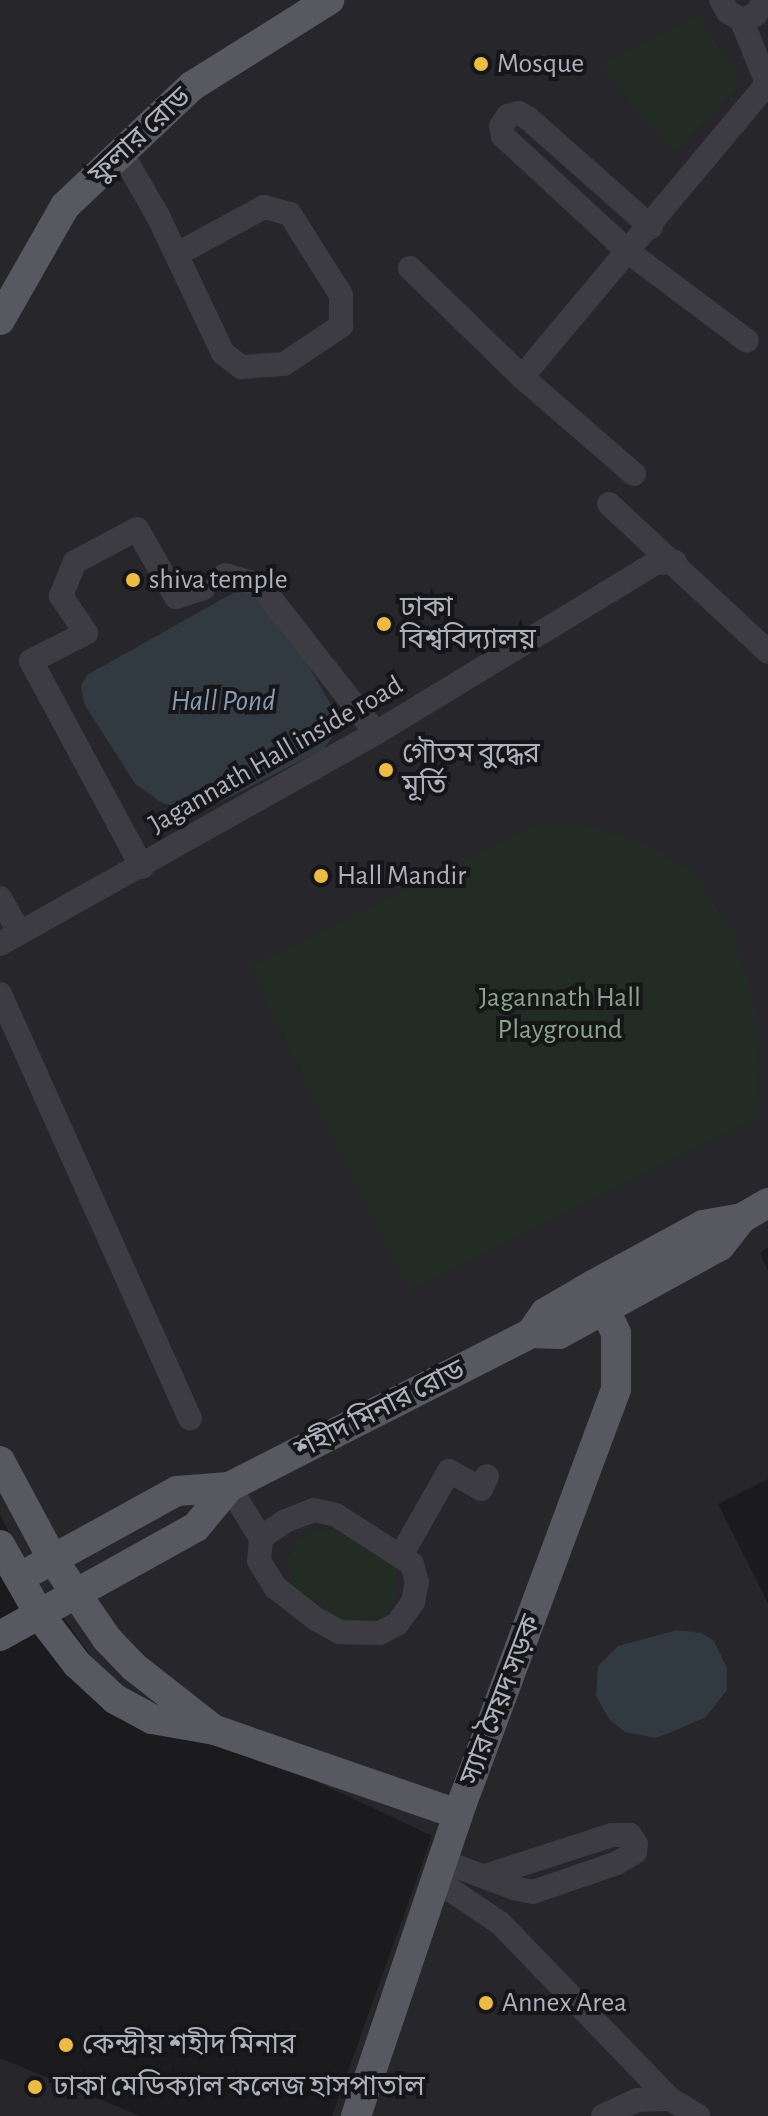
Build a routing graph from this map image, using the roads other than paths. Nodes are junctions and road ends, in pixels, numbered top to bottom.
1 (329, 0) edge
2 (721, 0) edge
3 (765, 0) edge
4 (741, 19) junction
5 (767, 85) edge
6 (759, 112) edge
7 (121, 152) junction
8 (651, 227) junction
9 (630, 253) junction
10 (177, 254) junction
11 (410, 268) dead end
12 (0, 320) edge
13 (747, 341) dead end
14 (522, 377) junction
15 (634, 474) dead end
16 (609, 504) dead end
17 (675, 562) junction
18 (225, 575) dead end
19 (204, 588) dead end
20 (768, 652) edge
21 (376, 733) junction
22 (142, 867) junction
23 (0, 898) edge
24 (10, 938) edge
25 (0, 994) edge
26 (755, 1210) edge
27 (600, 1296) junction
28 (190, 1418) dead end
29 (0, 1461) edge
30 (487, 1476) dead end
31 (229, 1487) junction
32 (261, 1538) junction
33 (0, 1545) edge
34 (402, 1554) junction
35 (53, 1560) junction
36 (9, 1583) edge
37 (77, 1596) junction
38 (41, 1617) junction
39 (0, 1636) edge
40 (215, 1730) junction
41 (458, 1814) junction
42 (439, 1870) junction
43 (485, 1876) junction
44 (670, 2099) junction
45 (356, 2116) edge
46 (603, 2116) edge
47 (698, 2116) edge

1 - 7 main road, ফুলার রোড
2 - 4 lane
3 - 4 lane
4 - 5 lane
5 - 6 lane
6 - 8 lane
7 - 10 lane
7 - 12 main road, ফুলার রোড
8 - 9 lane
8 - 9 lane
9 - 13 lane
9 - 14 lane
10 - 10 lane
11 - 14 lane
14 - 15 lane
16 - 17 lane
17 - 20 lane
17 - 21 lane, Jagannath Hall inside road
18 - 21 lane
19 - 22 lane
21 - 22 lane, Jagannath Hall inside road
22 - 24 lane, Jagannath Hall inside road
23 - 24 lane
25 - 28 lane
26 - 27 main road, শহীদ মিনার রোড
27 - 31 main road, শহীদ মিনার রোড
27 - 41 main road, স্যার সৈয়দ সড়ক
29 - 35 main road
30 - 34 lane
31 - 32 lane
31 - 35 main road, শহীদ মিনার রোড
31 - 37 main road, শহীদ মিনার রোড
32 - 34 lane
32 - 34 lane
33 - 36 main road
35 - 36 main road, শহীদ মিনার রোড
35 - 37 main road
36 - 38 main road
37 - 38 main road, শহীদ মিনার রোড
37 - 40 main road
38 - 39 main road, শহীদ মিনার রোড
38 - 40 main road
40 - 41 main road
41 - 42 main road, স্যার সৈয়দ সড়ক
42 - 43 lane
42 - 44 lane
42 - 45 main road, স্যার সৈয়দ সড়ক
43 - 43 lane
44 - 46 lane
44 - 47 lane

